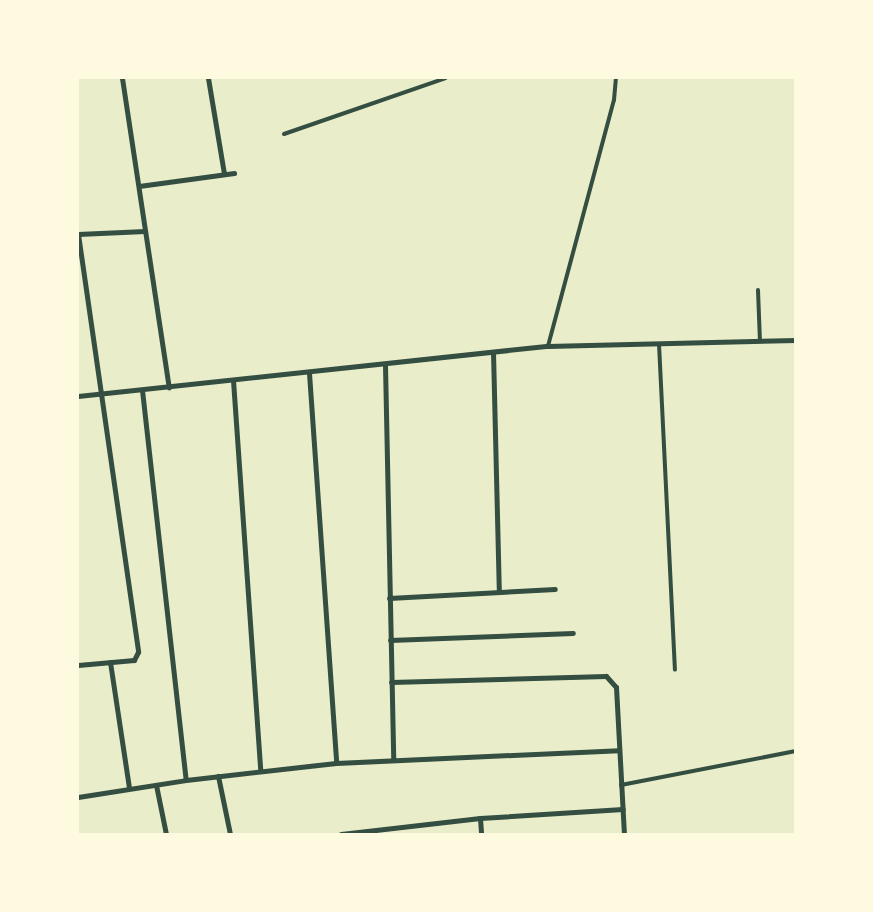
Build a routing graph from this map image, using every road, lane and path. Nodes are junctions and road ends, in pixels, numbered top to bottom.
1 (122, 78) edge
2 (208, 78) edge
3 (446, 78) edge
4 (616, 78) edge
5 (284, 134) dead end
6 (234, 173) dead end
7 (224, 174) junction
8 (139, 186) junction
9 (145, 231) junction
10 (78, 234) edge
11 (758, 290) dead end
12 (796, 340) edge
13 (760, 341) junction
14 (659, 344) junction
15 (548, 346) junction
16 (492, 352) junction
17 (384, 365) junction
18 (309, 373) junction
19 (233, 380) junction
20 (169, 387) junction
21 (142, 390) junction
22 (102, 394) junction
23 (78, 396) edge
24 (555, 589) dead end
25 (499, 592) junction
26 (389, 598) junction
27 (573, 633) dead end
28 (390, 640) junction
29 (110, 662) junction
30 (78, 665) edge
31 (675, 670) dead end
32 (391, 682) junction
33 (619, 750) junction
34 (796, 751) edge
35 (393, 759) junction
36 (336, 763) junction
37 (260, 771) junction
38 (218, 776) junction
39 (186, 780) junction
40 (156, 785) junction
41 (621, 785) junction
42 (129, 788) junction
43 (78, 797) edge
44 (623, 808) junction
45 (480, 818) junction
46 (166, 834) edge
47 (230, 834) edge
48 (341, 834) edge
49 (481, 834) edge
50 (624, 834) edge

1 - 8 street
2 - 7 street
3 - 5 lane
4 - 15 lane
6 - 7 street
7 - 8 street
8 - 9 street
9 - 10 street
9 - 20 street
10 - 22 street
11 - 13 lane
12 - 13 street
13 - 14 street
14 - 15 street
14 - 31 lane
15 - 16 street
16 - 17 street
16 - 25 street
17 - 18 street
17 - 26 street
18 - 19 street
18 - 36 street
19 - 20 street
19 - 37 street
20 - 21 street
21 - 22 street
21 - 39 street
22 - 23 street
22 - 29 street
24 - 25 street
25 - 26 street
26 - 28 street
27 - 28 street
28 - 32 street
29 - 30 street
29 - 42 street
32 - 33 street
32 - 35 street
33 - 35 street
33 - 41 street
34 - 41 lane
35 - 36 street
36 - 37 street
37 - 38 street
38 - 39 street
38 - 47 street
39 - 40 street
40 - 42 street
40 - 46 street
41 - 44 street
42 - 43 street
44 - 45 street
44 - 50 street
45 - 48 street
45 - 49 street

